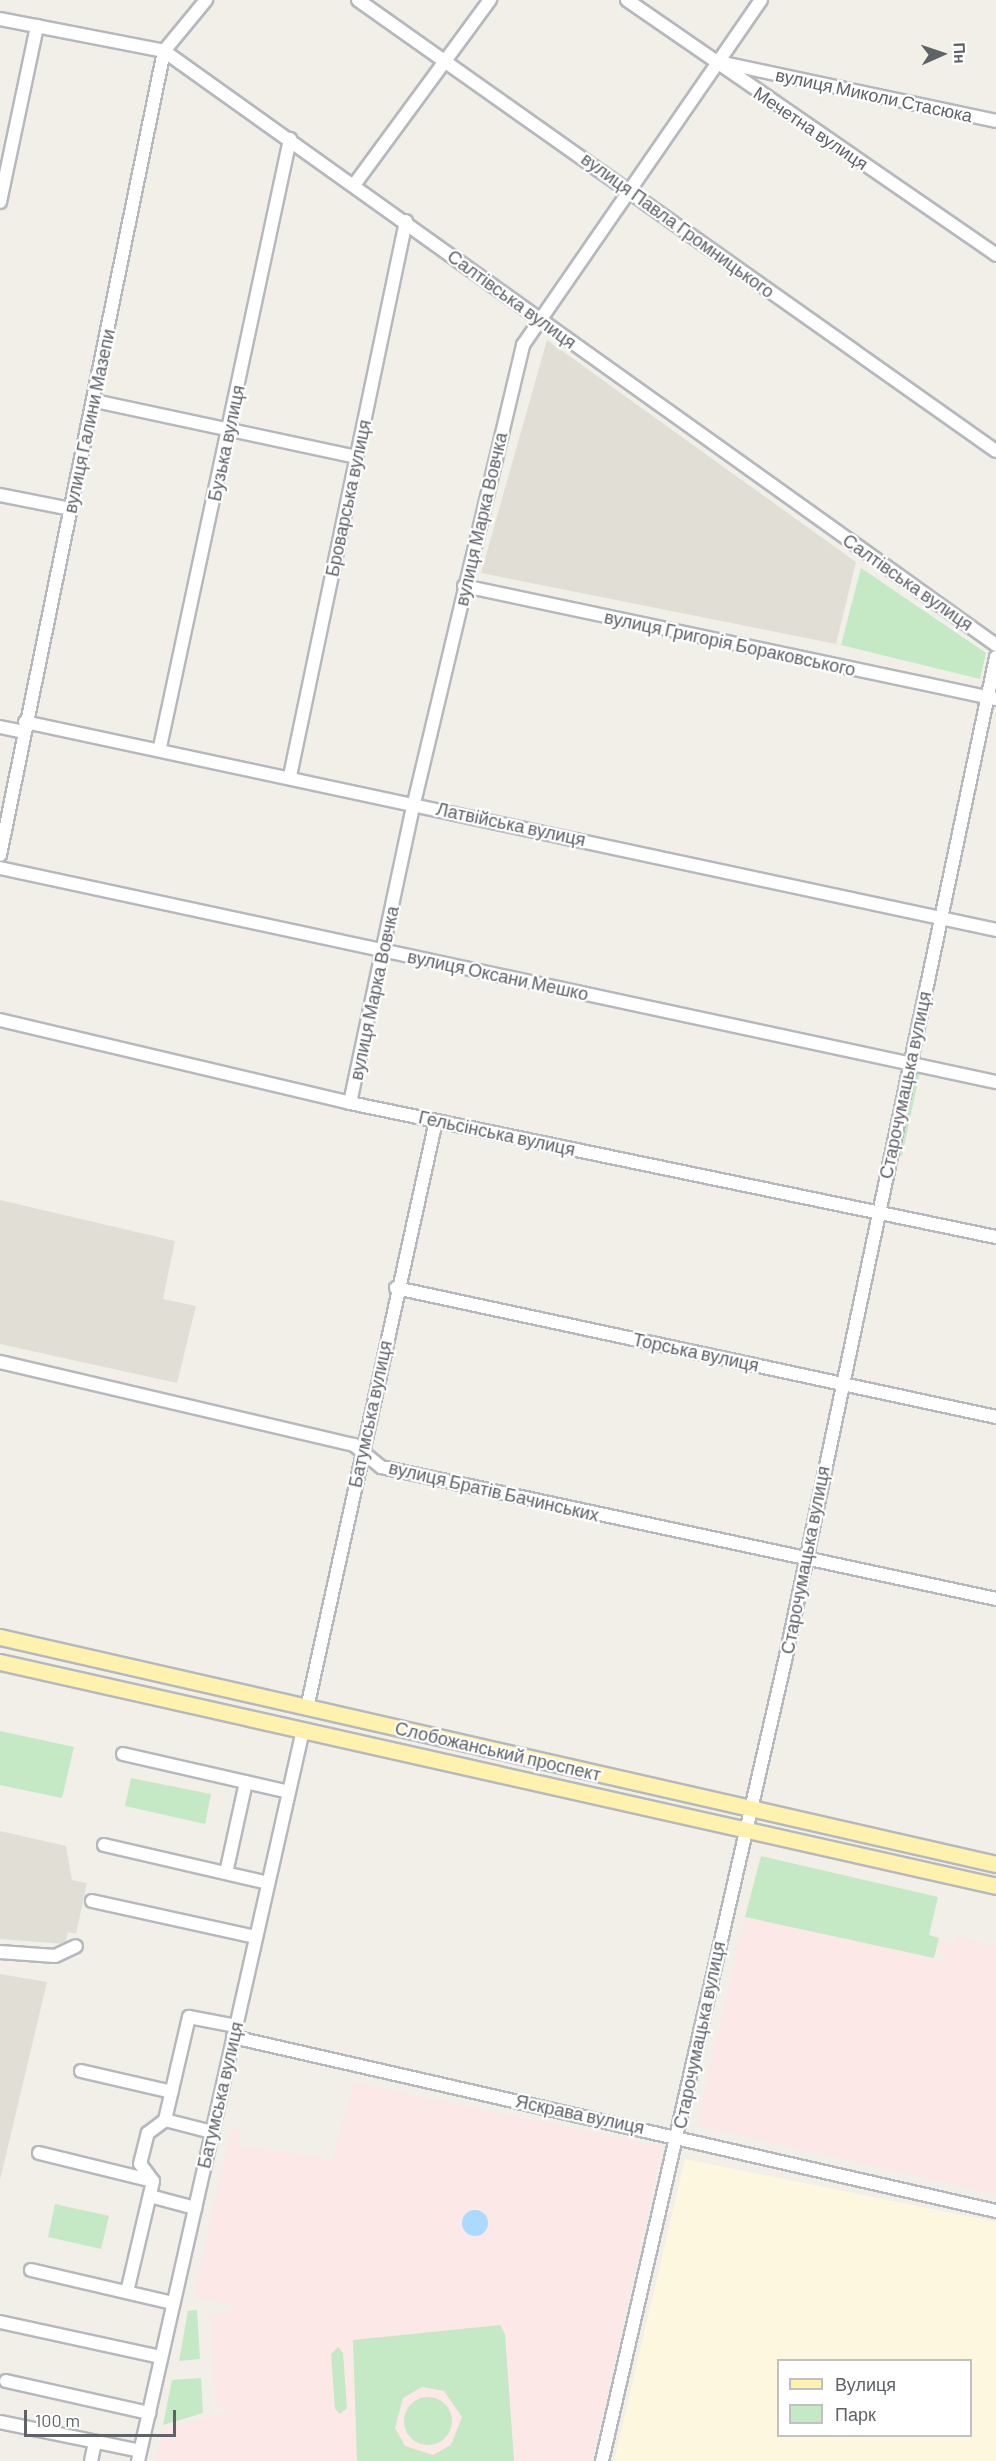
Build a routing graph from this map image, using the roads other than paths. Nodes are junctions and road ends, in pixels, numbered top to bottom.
1 (206, 0) edge
2 (358, 0) edge
3 (490, 0) edge
4 (627, 0) edge
5 (761, 0) edge
6 (0, 19) edge
7 (37, 26) junction
8 (165, 51) junction
9 (442, 60) junction
10 (718, 62) junction
11 (996, 121) edge
12 (290, 139) junction
13 (354, 185) junction
14 (629, 188) junction
15 (0, 202) edge
16 (406, 221) junction
17 (996, 255) edge
18 (537, 319) junction
19 (95, 401) junction
20 (230, 430) junction
21 (996, 451) edge
22 (356, 457) junction
23 (0, 495) edge
24 (70, 509) junction
25 (464, 586) junction
26 (996, 645) edge
27 (996, 657) edge
28 (992, 699) edge
29 (0, 727) edge
30 (24, 727) junction
31 (160, 747) junction
32 (291, 776) junction
33 (414, 803) junction
34 (0, 855) edge
35 (0, 868) edge
36 (940, 917) junction
37 (996, 930) edge
38 (385, 951) junction
39 (0, 1020) edge
40 (909, 1065) junction
41 (996, 1082) edge
42 (350, 1103) junction
43 (436, 1121) junction
44 (878, 1211) junction
45 (996, 1237) edge
46 (396, 1288) junction
47 (0, 1362) edge
48 (841, 1383) junction
49 (996, 1417) edge
50 (361, 1454) junction
51 (806, 1557) junction
52 (996, 1599) edge
53 (0, 1637) edge
54 (0, 1662) edge
55 (307, 1708) junction
56 (303, 1730) junction
57 (123, 1754) dead end
58 (246, 1782) junction
59 (289, 1792) junction
60 (752, 1808) junction
61 (747, 1829) junction
62 (104, 1845) dead end
63 (996, 1864) edge
64 (226, 1873) junction
65 (268, 1883) junction
66 (996, 1886) edge
67 (92, 1901) dead end
68 (256, 1937) junction
69 (76, 1946) dead end
70 (0, 1952) edge
71 (235, 2032) junction
72 (81, 2071) dead end
73 (172, 2092) junction
74 (165, 2120) junction
75 (212, 2132) junction
76 (677, 2138) junction
77 (39, 2153) dead end
78 (153, 2181) junction
79 (150, 2196) junction
80 (195, 2208) junction
81 (996, 2211) edge
82 (31, 2270) dead end
83 (127, 2292) junction
84 (173, 2303) junction
85 (0, 2322) edge
86 (161, 2357) junction
87 (6, 2381) dead end
88 (148, 2413) junction
89 (0, 2422) edge
90 (95, 2442) junction
91 (139, 2456) edge
92 (91, 2461) edge
93 (602, 2461) edge

1 - 8 street, вулиця Галини Мазепи
2 - 9 street, вулиця Павла Громницького
3 - 9 street
4 - 10 street, Мечетна вулиця
5 - 10 street, вулиця Марка Вовчка
6 - 7 street, Салтівська вулиця
7 - 8 street, Салтівська вулиця
7 - 15 street
8 - 12 street, Салтівська вулиця
8 - 19 street, вулиця Галини Мазепи
9 - 13 street
9 - 14 street, вулиця Павла Громницького
10 - 11 street, вулиця Миколи Стасюка
10 - 14 street, вулиця Марка Вовчка
10 - 17 street, Мечетна вулиця
12 - 13 street, Салтівська вулиця
12 - 20 street, Бузька вулиця
13 - 16 street, Салтівська вулиця
14 - 18 street, вулиця Марка Вовчка
14 - 21 street, вулиця Павла Громницького
16 - 18 street, Салтівська вулиця
16 - 22 street, Броварська вулиця
18 - 25 street, вулиця Марка Вовчка
18 - 26 street, Салтівська вулиця
19 - 20 street
19 - 24 street, вулиця Галини Мазепи
20 - 22 street
20 - 31 street, Бузька вулиця
22 - 32 street, Броварська вулиця
23 - 24 street
24 - 30 street, вулиця Галини Мазепи
25 - 28 street, вулиця Григорія Бораковського
25 - 33 street, вулиця Марка Вовчка
27 - 28 street, Старочумацька вулиця
28 - 36 street, Старочумацька вулиця
29 - 30 street, Латвійська вулиця
30 - 31 street, Латвійська вулиця
30 - 34 street, вулиця Галини Мазепи
31 - 32 street, Латвійська вулиця
32 - 33 street, Латвійська вулиця
33 - 36 street, Латвійська вулиця
33 - 38 street, вулиця Марка Вовчка
35 - 38 street, вулиця Оксани Мешко
36 - 37 street, Латвійська вулиця
36 - 40 street, Старочумацька вулиця
38 - 40 street, вулиця Оксани Мешко
38 - 42 street, вулиця Марка Вовчка
39 - 42 street, Гельсінська вулиця
40 - 41 street, вулиця Оксани Мешко
40 - 44 street, Старочумацька вулиця
42 - 43 street, Гельсінська вулиця
43 - 44 street, Гельсінська вулиця
43 - 46 street, Батумська вулиця
44 - 45 street, Гельсінська вулиця
44 - 48 street, Старочумацька вулиця
46 - 48 street, Торська вулиця
46 - 50 street, Батумська вулиця
47 - 50 street, вулиця Братів Бачинських
48 - 49 street, Торська вулиця
48 - 51 street, Старочумацька вулиця
50 - 51 street, вулиця Братів Бачинських
50 - 55 street, Батумська вулиця
51 - 52 street, вулиця Братів Бачинських
51 - 60 street, Старочумацька вулиця
53 - 55 main road, Слобожанський проспект
54 - 56 main road, Слобожанський проспект
55 - 60 main road, Слобожанський проспект
56 - 59 street, Батумська вулиця
56 - 61 main road, Слобожанський проспект
57 - 58 street
58 - 59 street
58 - 64 street
59 - 65 street, Батумська вулиця
60 - 61 street, Старочумацька вулиця
60 - 63 main road, Слобожанський проспект
61 - 66 main road, Слобожанський проспект
61 - 76 street, Старочумацька вулиця
62 - 64 street
64 - 65 street
65 - 68 street, Батумська вулиця
67 - 68 street
68 - 71 street, Батумська вулиця
69 - 70 street
71 - 73 street, Яскрава вулиця
71 - 75 street, Батумська вулиця
71 - 76 street, Яскрава вулиця
72 - 73 street
73 - 74 street
74 - 75 street
74 - 78 street
75 - 80 street, Батумська вулиця
76 - 81 street, Яскрава вулиця
76 - 93 street, Старочумацька вулиця
77 - 78 street
78 - 79 street
79 - 80 street
79 - 83 street
80 - 84 street, Батумська вулиця
82 - 83 street
83 - 84 street
84 - 86 street, Батумська вулиця
85 - 86 street
86 - 88 street, Батумська вулиця
87 - 88 street
88 - 91 street, Батумська вулиця
89 - 90 street
90 - 91 street
90 - 92 street

